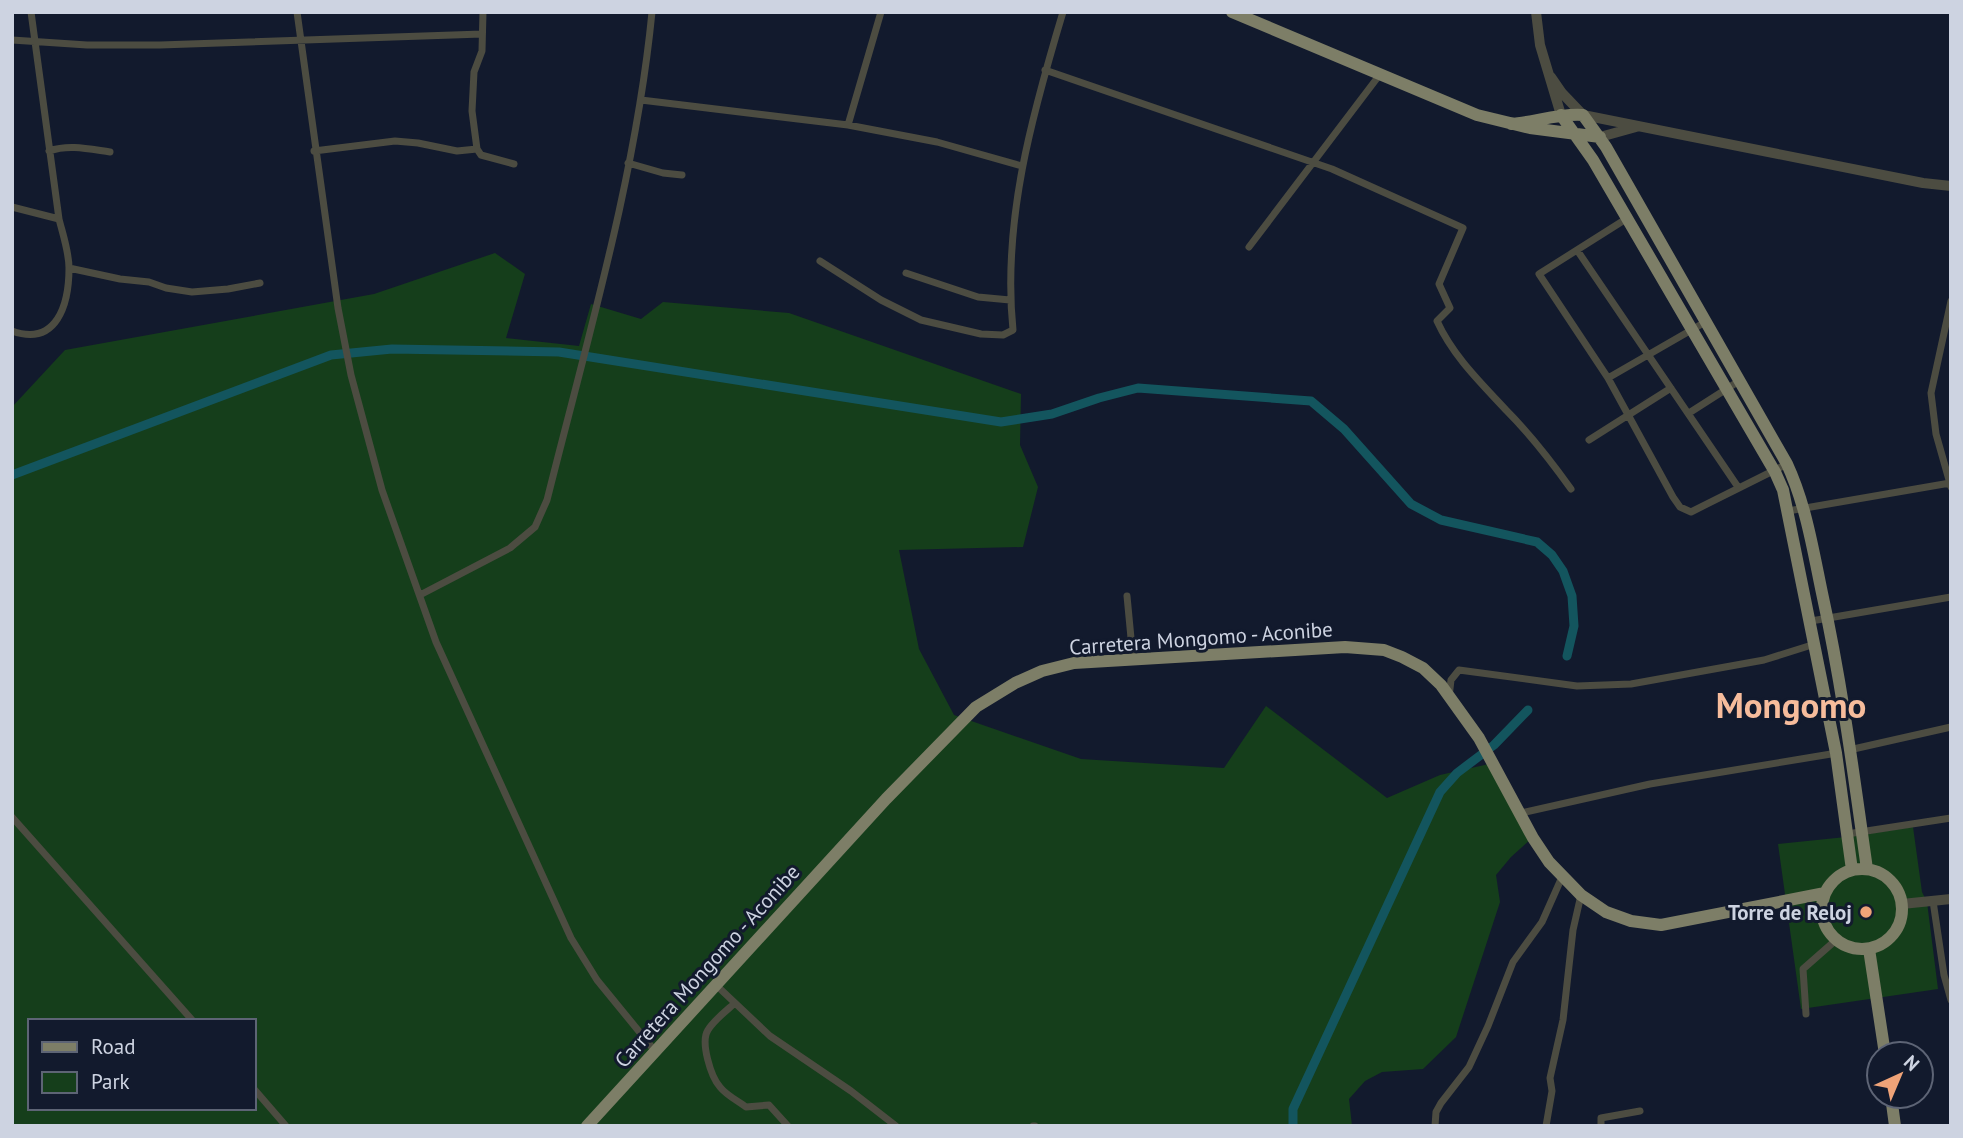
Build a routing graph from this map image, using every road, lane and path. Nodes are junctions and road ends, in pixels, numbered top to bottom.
1 (31, 12) edge
2 (297, 12) edge
3 (484, 12) edge
4 (652, 12) edge
5 (881, 12) edge
6 (1063, 12) edge
7 (1231, 12) edge
8 (1536, 12) edge
9 (482, 34) junction
10 (301, 39) junction
11 (12, 40) edge
12 (35, 43) junction
13 (1045, 70) junction
14 (1381, 73) junction
15 (1551, 77) junction
16 (641, 100) junction
17 (1561, 115) junction
18 (1583, 115) junction
19 (1511, 124) junction
20 (848, 125) junction
21 (1640, 127) junction
22 (1573, 134) junction
23 (1600, 137) junction
24 (477, 149) junction
25 (49, 151) junction
26 (314, 151) junction
27 (110, 152) dead end
28 (628, 163) junction
29 (1314, 163) junction
30 (514, 164) dead end
31 (1022, 166) junction
32 (682, 175) dead end
33 (1951, 186) edge
34 (12, 207) edge
35 (59, 219) junction
36 (1626, 219) junction
37 (1249, 247) dead end
38 (1577, 250) junction
39 (820, 261) dead end
40 (69, 268) junction
41 (906, 273) dead end
42 (260, 283) dead end
43 (1010, 300) junction
44 (1951, 301) edge
45 (1707, 321) junction
46 (1691, 330) junction
47 (12, 331) edge
48 (1649, 354) junction
49 (1608, 378) junction
50 (1739, 381) junction
51 (1671, 388) junction
52 (1727, 389) junction
53 (1689, 413) junction
54 (1629, 415) junction
55 (1589, 440) dead end
56 (1787, 464) junction
57 (1775, 472) junction
58 (1950, 485) edge
59 (1738, 487) junction
60 (1571, 489) dead end
61 (1804, 509) junction
62 (1788, 511) junction
63 (420, 595) junction
64 (1127, 596) dead end
65 (1951, 597) edge
66 (1827, 617) junction
67 (1811, 621) junction
68 (1815, 644) junction
69 (1133, 659) junction
70 (1449, 698) junction
71 (1951, 727) edge
72 (1850, 750) junction
73 (1836, 753) junction
74 (1521, 813) junction
75 (12, 817) edge
76 (1951, 818) edge
77 (1862, 832) junction
78 (1847, 834) junction
79 (1867, 869) junction
80 (1852, 870) junction
81 (1562, 877) junction
82 (1825, 893) junction
83 (1581, 895) junction
84 (1951, 899) edge
85 (1793, 901) junction
86 (1933, 901) junction
87 (1902, 904) junction
88 (1822, 908) junction
89 (1836, 940) junction
90 (1869, 949) junction
91 (716, 985) junction
92 (1951, 1000) edge
93 (735, 1003) junction
94 (1806, 1014) dead end
95 (190, 1019) edge
96 (1883, 1040) edge
97 (654, 1051) junction
98 (256, 1091) edge
99 (1640, 1111) dead end
100 (286, 1126) edge
101 (587, 1126) edge
102 (788, 1126) edge
103 (896, 1126) edge
104 (1435, 1126) edge
105 (1546, 1126) edge
106 (1601, 1126) edge

1 - 12 street
2 - 10 street
3 - 9 street
4 - 16 street
5 - 20 street
6 - 13 street
7 - 14 main road
8 - 15 street
9 - 10 street
9 - 24 street
10 - 12 street
10 - 26 street
11 - 12 street
12 - 25 street
13 - 29 street
13 - 31 street
14 - 19 main road
14 - 29 street
15 - 17 street
15 - 18 street
16 - 20 street
16 - 28 street
17 - 18 main road
17 - 19 main road
17 - 22 main road
18 - 21 street
18 - 23 main road
19 - 22 main road
20 - 31 street
21 - 23 street
21 - 33 street
22 - 23 main road
22 - 36 main road
23 - 45 main road
24 - 26 street
24 - 30 street
25 - 27 street
25 - 35 street
26 - 63 street
28 - 32 street
28 - 63 street
29 - 37 street
29 - 60 street
31 - 43 street
34 - 35 street
35 - 40 street
36 - 38 street
36 - 46 main road
38 - 48 street
38 - 49 street
39 - 43 street
40 - 42 street
40 - 47 street
41 - 43 street
44 - 58 street
45 - 46 street
45 - 50 main road
46 - 48 street
46 - 52 main road
48 - 49 street
48 - 51 street
49 - 54 street
50 - 52 street
50 - 56 main road
51 - 53 street
51 - 54 street
52 - 53 street
52 - 57 main road
53 - 59 street
54 - 55 street
54 - 59 street
56 - 57 street
56 - 61 main road
57 - 59 street
57 - 62 main road
58 - 61 street
61 - 62 street
61 - 66 main road
62 - 67 main road
63 - 97 street
64 - 69 street
65 - 66 street
66 - 67 street
66 - 72 main road
67 - 68 main road
68 - 70 street
68 - 73 main road
69 - 70 main road, Carretera Mongomo - Aconibe
69 - 91 main road, Carretera Mongomo - Aconibe
70 - 74 main road, Carretera Mongomo - Aconibe
71 - 72 street
72 - 73 street
72 - 77 main road
73 - 74 street
73 - 78 main road
74 - 81 main road, Carretera Mongomo - Aconibe
75 - 95 street
76 - 77 street
77 - 78 street
77 - 79 main road
78 - 80 main road
79 - 80 main road
79 - 87 main road
80 - 82 main road
81 - 83 main road, Carretera Mongomo - Aconibe
81 - 104 street
82 - 85 main road, Carretera Mongomo - Aconibe
82 - 88 main road
83 - 85 main road, Carretera Mongomo - Aconibe
83 - 105 street
84 - 86 street
85 - 88 main road, Carretera Mongomo - Aconibe
86 - 87 street
86 - 92 street
87 - 90 main road
88 - 89 main road
89 - 90 main road
89 - 94 street
90 - 96 main road
91 - 93 street
91 - 97 main road, Carretera Mongomo - Aconibe
93 - 102 street
93 - 103 street
97 - 101 main road, Carretera Mongomo - Aconibe
98 - 100 street
99 - 106 street

